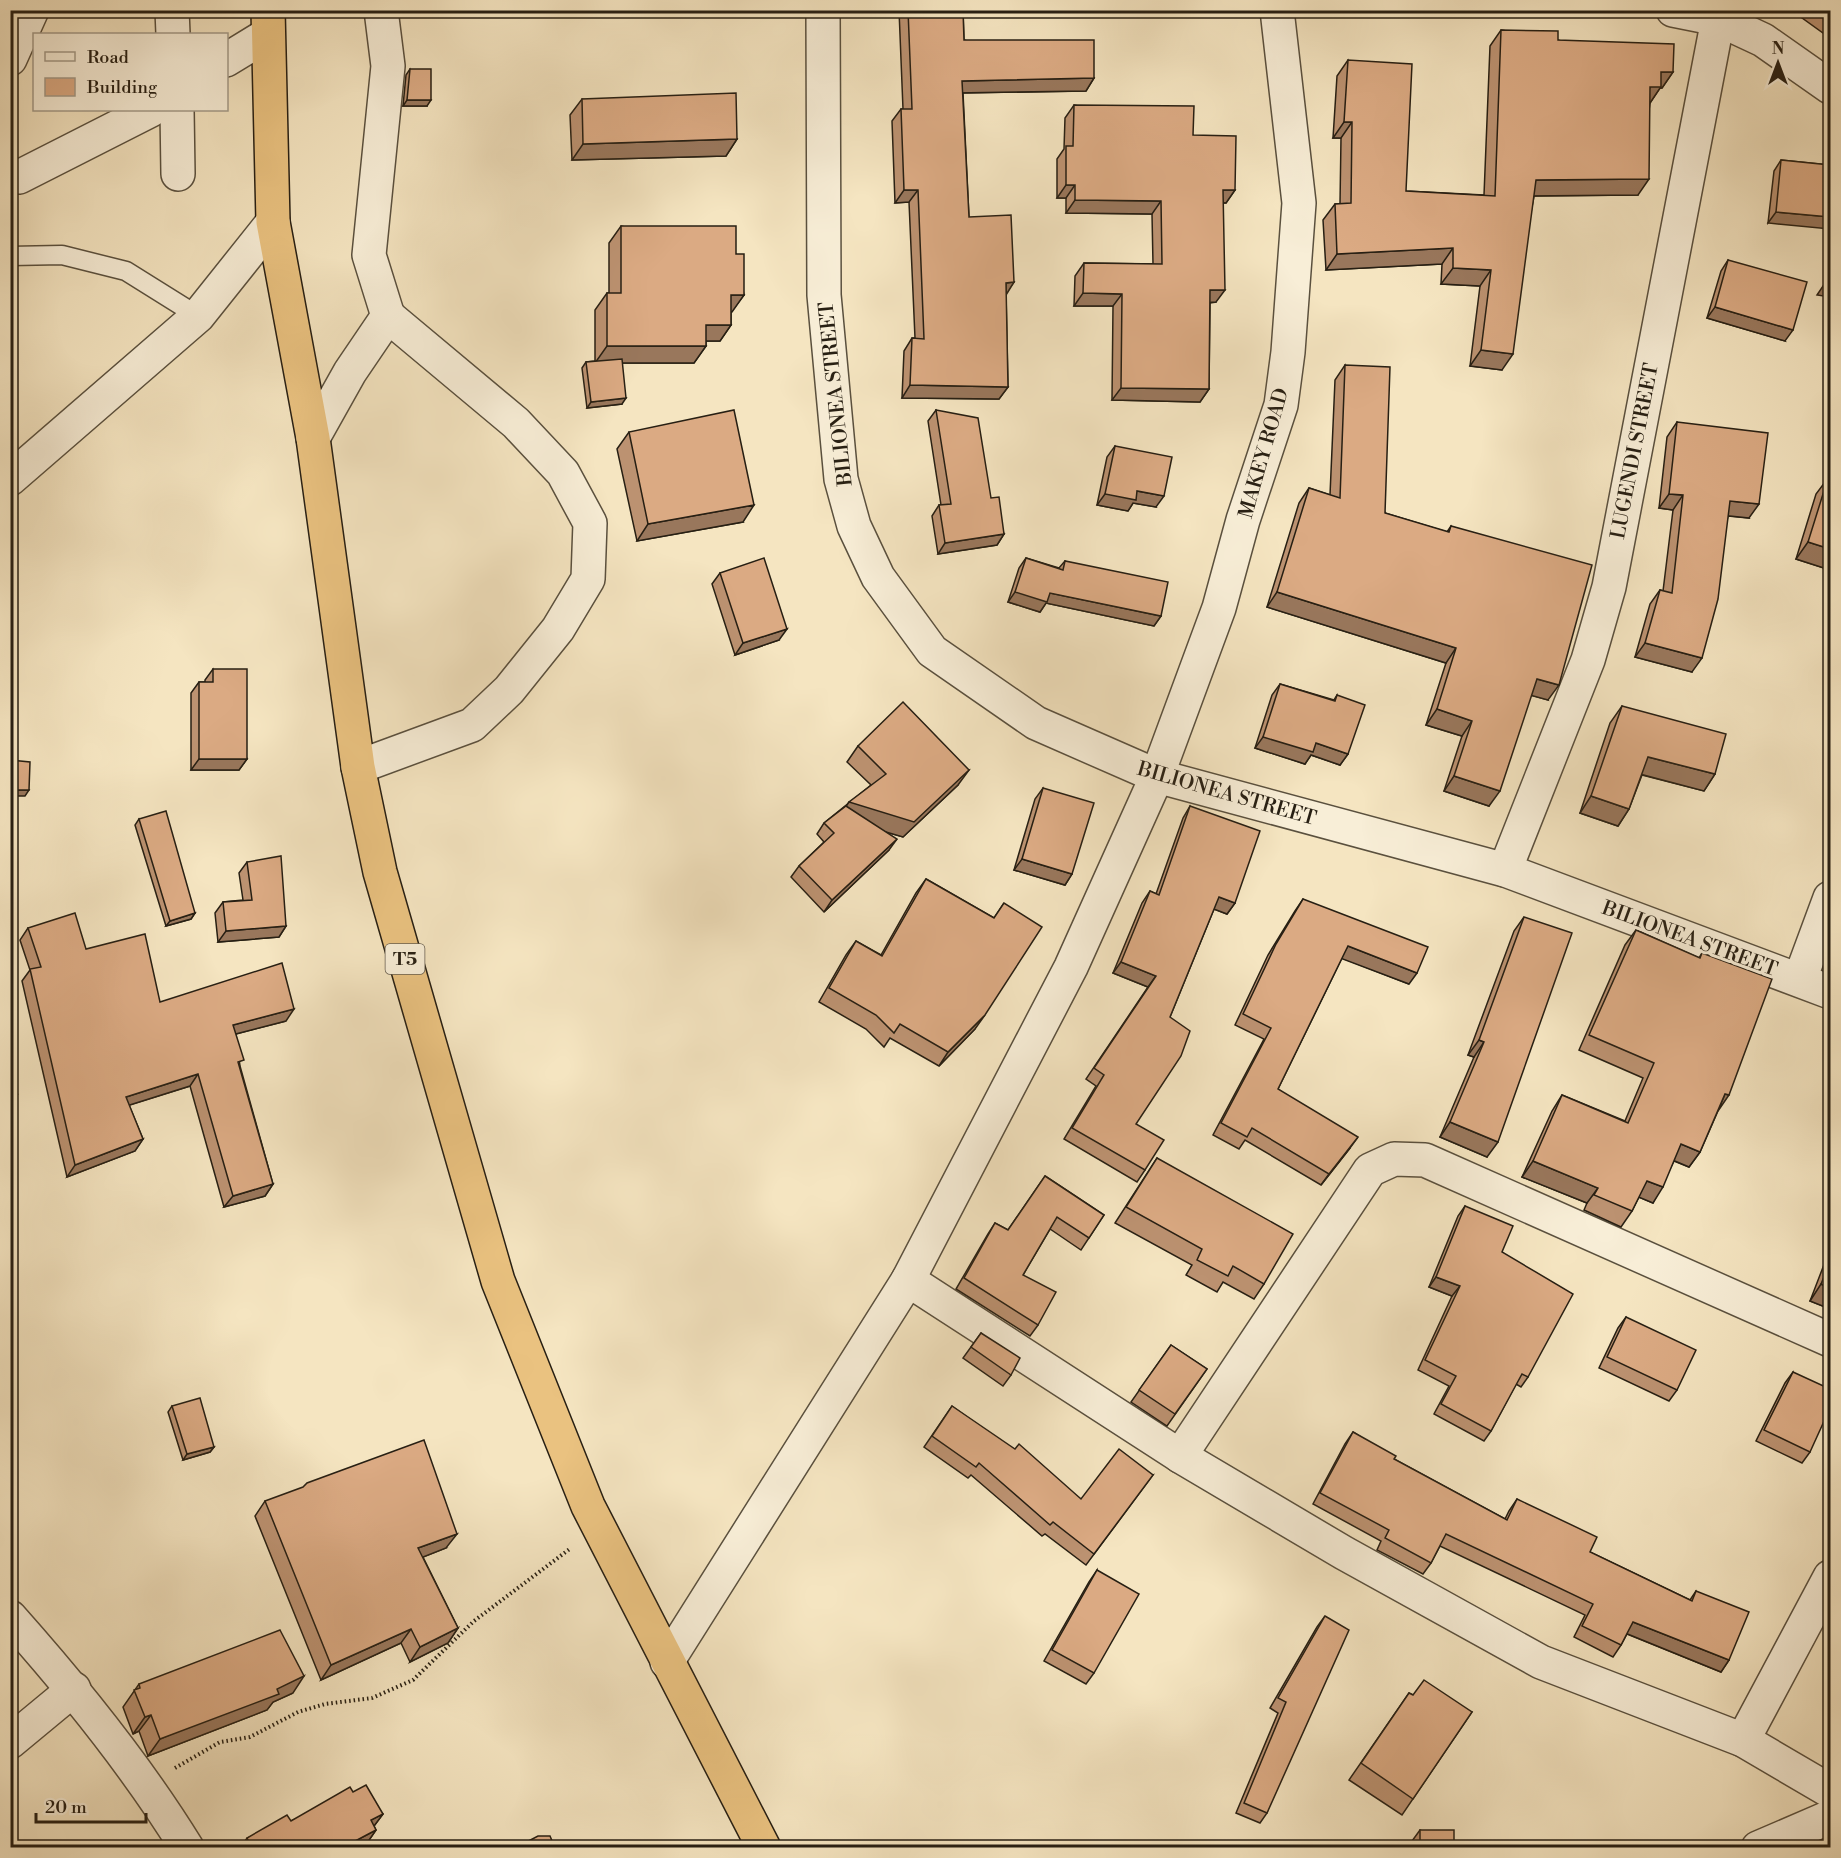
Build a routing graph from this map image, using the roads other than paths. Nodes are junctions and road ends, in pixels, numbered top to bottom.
1 (32, 10) edge
2 (172, 10) edge
3 (381, 10) edge
4 (823, 10) edge
5 (1277, 10) edge
6 (1697, 14) edge
7 (267, 23) edge
8 (173, 33) edge
9 (228, 58) edge
10 (10, 59) edge
11 (1830, 87) edge
12 (149, 111) edge
13 (177, 111) edge
14 (178, 174) dead end
15 (18, 177) dead end
16 (273, 222) junction
17 (10, 256) edge
18 (198, 316) junction
19 (388, 316) junction
20 (313, 438) junction
21 (10, 479) edge
22 (358, 767) junction
23 (1157, 776) junction
24 (1505, 870) junction
25 (1830, 898) edge
26 (1800, 979) junction
27 (1830, 992) edge
28 (908, 1280) junction
29 (1830, 1340) edge
30 (1180, 1456) junction
31 (1830, 1577) edge
32 (10, 1617) edge
33 (667, 1662) junction
34 (74, 1689) junction
35 (1743, 1740) junction
36 (10, 1742) edge
37 (1830, 1791) edge
38 (1830, 1817) edge
39 (187, 1848) edge
40 (764, 1848) edge
41 (1758, 1848) edge

1 - 10 street
2 - 8 street
3 - 19 street
4 - 23 street, BILIONEA STREET
5 - 23 street, MAKEY ROAD
6 - 11 street
6 - 24 street, LUGENDI STREET
7 - 9 street
7 - 16 highway, T5
12 - 15 street
13 - 14 street
16 - 18 street
16 - 20 highway, T5
17 - 18 lane
18 - 21 street
19 - 20 street
19 - 22 street
20 - 22 highway, T5
22 - 33 highway, T5
23 - 24 street, BILIONEA STREET
23 - 28 street, MAKEY ROAD
24 - 26 street, BILIONEA STREET
25 - 26 street
26 - 27 street, BILIONEA STREET
28 - 30 street
28 - 33 street, MAKEY ROAD
29 - 30 street
30 - 35 street
31 - 35 street
32 - 34 street
33 - 40 highway, T5
34 - 36 street
34 - 39 street
35 - 37 street
38 - 41 street

